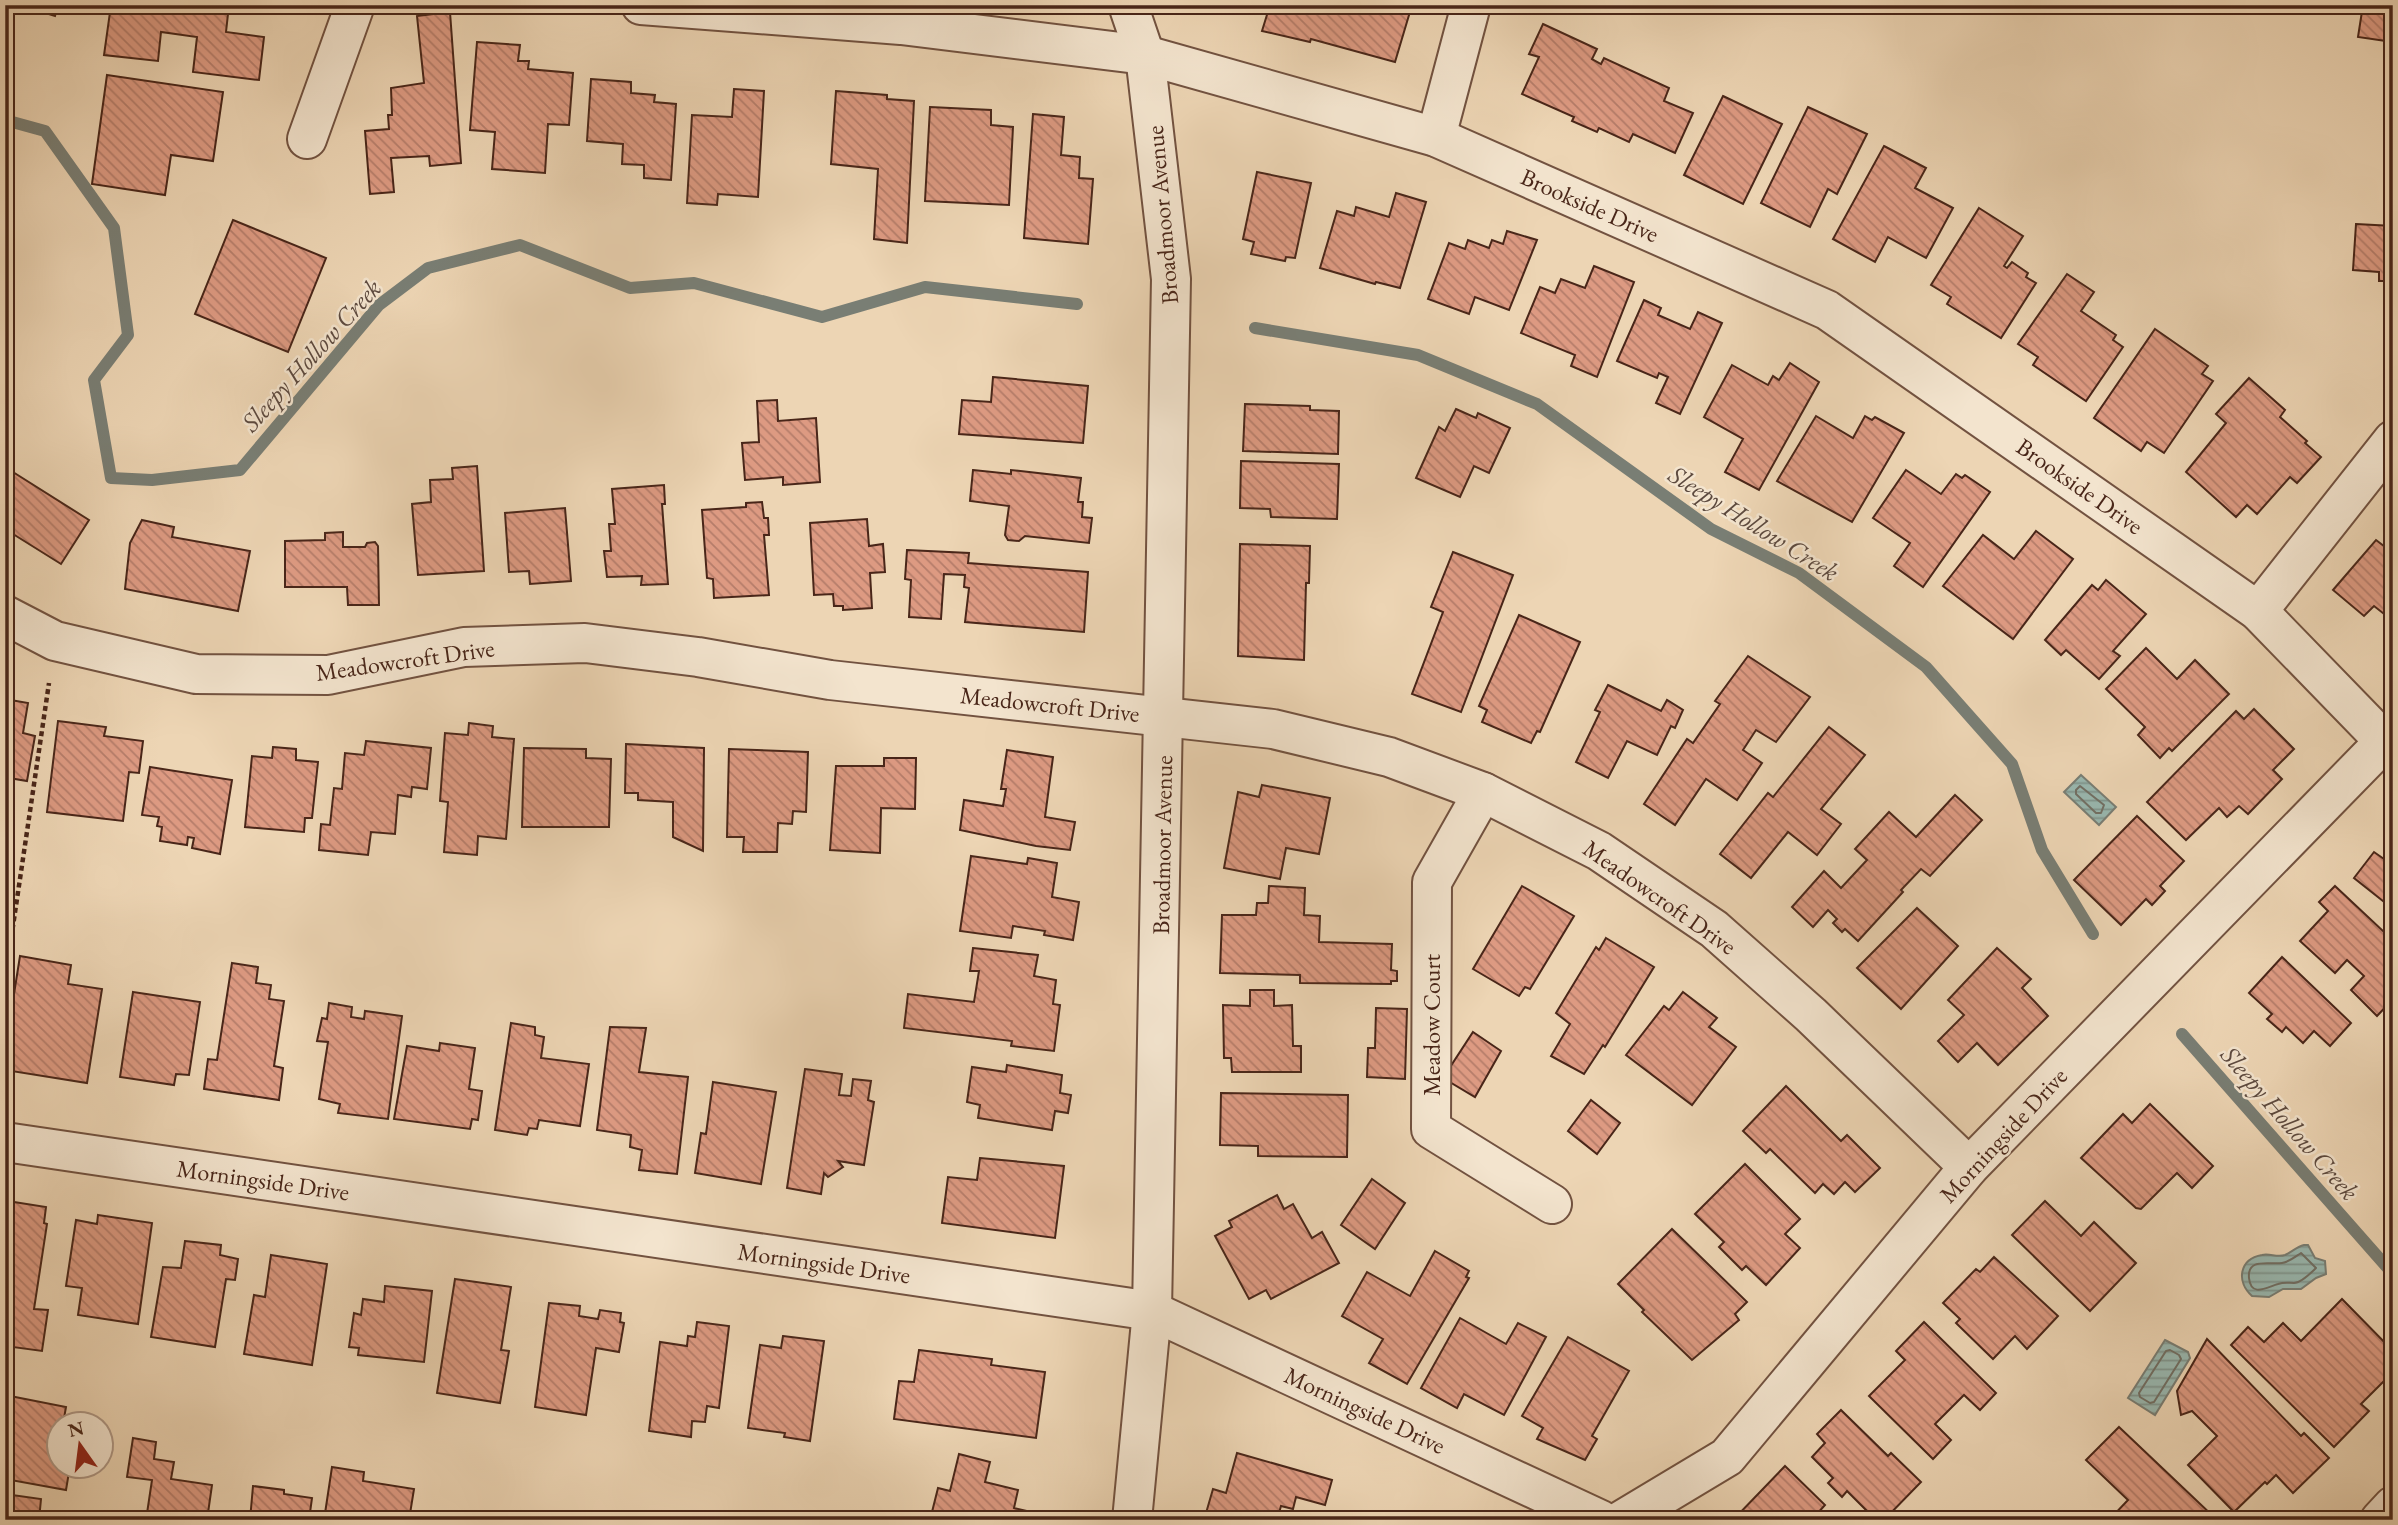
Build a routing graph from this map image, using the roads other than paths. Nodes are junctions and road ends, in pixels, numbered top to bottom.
1 (355, 5) edge
2 (641, 5) edge
3 (1128, 5) edge
4 (1471, 5) edge
5 (1145, 55) junction
6 (1436, 137) junction
7 (307, 139) dead end
8 (2393, 440) edge
9 (2258, 611) junction
10 (5, 615) edge
11 (1164, 716) junction
12 (2388, 746) edge
13 (1483, 792) junction
14 (5, 1142) edge
15 (1969, 1167) junction
16 (1552, 1204) dead end
17 (1152, 1311) junction
18 (2393, 1506) edge
19 (1132, 1520) edge
20 (1601, 1520) edge
21 (1622, 1520) edge
22 (2380, 1520) edge

1 - 7 street
2 - 5 street, Brookside Drive
3 - 5 street, Broadmoor Avenue
4 - 6 street
5 - 6 street, Brookside Drive
5 - 11 street, Broadmoor Avenue
6 - 9 street, Brookside Drive
8 - 9 street
9 - 12 street, Brookside Drive
10 - 11 street, Meadowcroft Drive
11 - 13 street, Meadowcroft Drive
11 - 17 street, Broadmoor Avenue
12 - 15 street, Morningside Drive
13 - 15 street, Meadowcroft Drive
13 - 16 street, Meadow Court
14 - 17 street, Morningside Drive
15 - 21 street, Morningside Drive
17 - 19 street, Broadmoor Avenue
17 - 20 street, Morningside Drive
18 - 22 street

